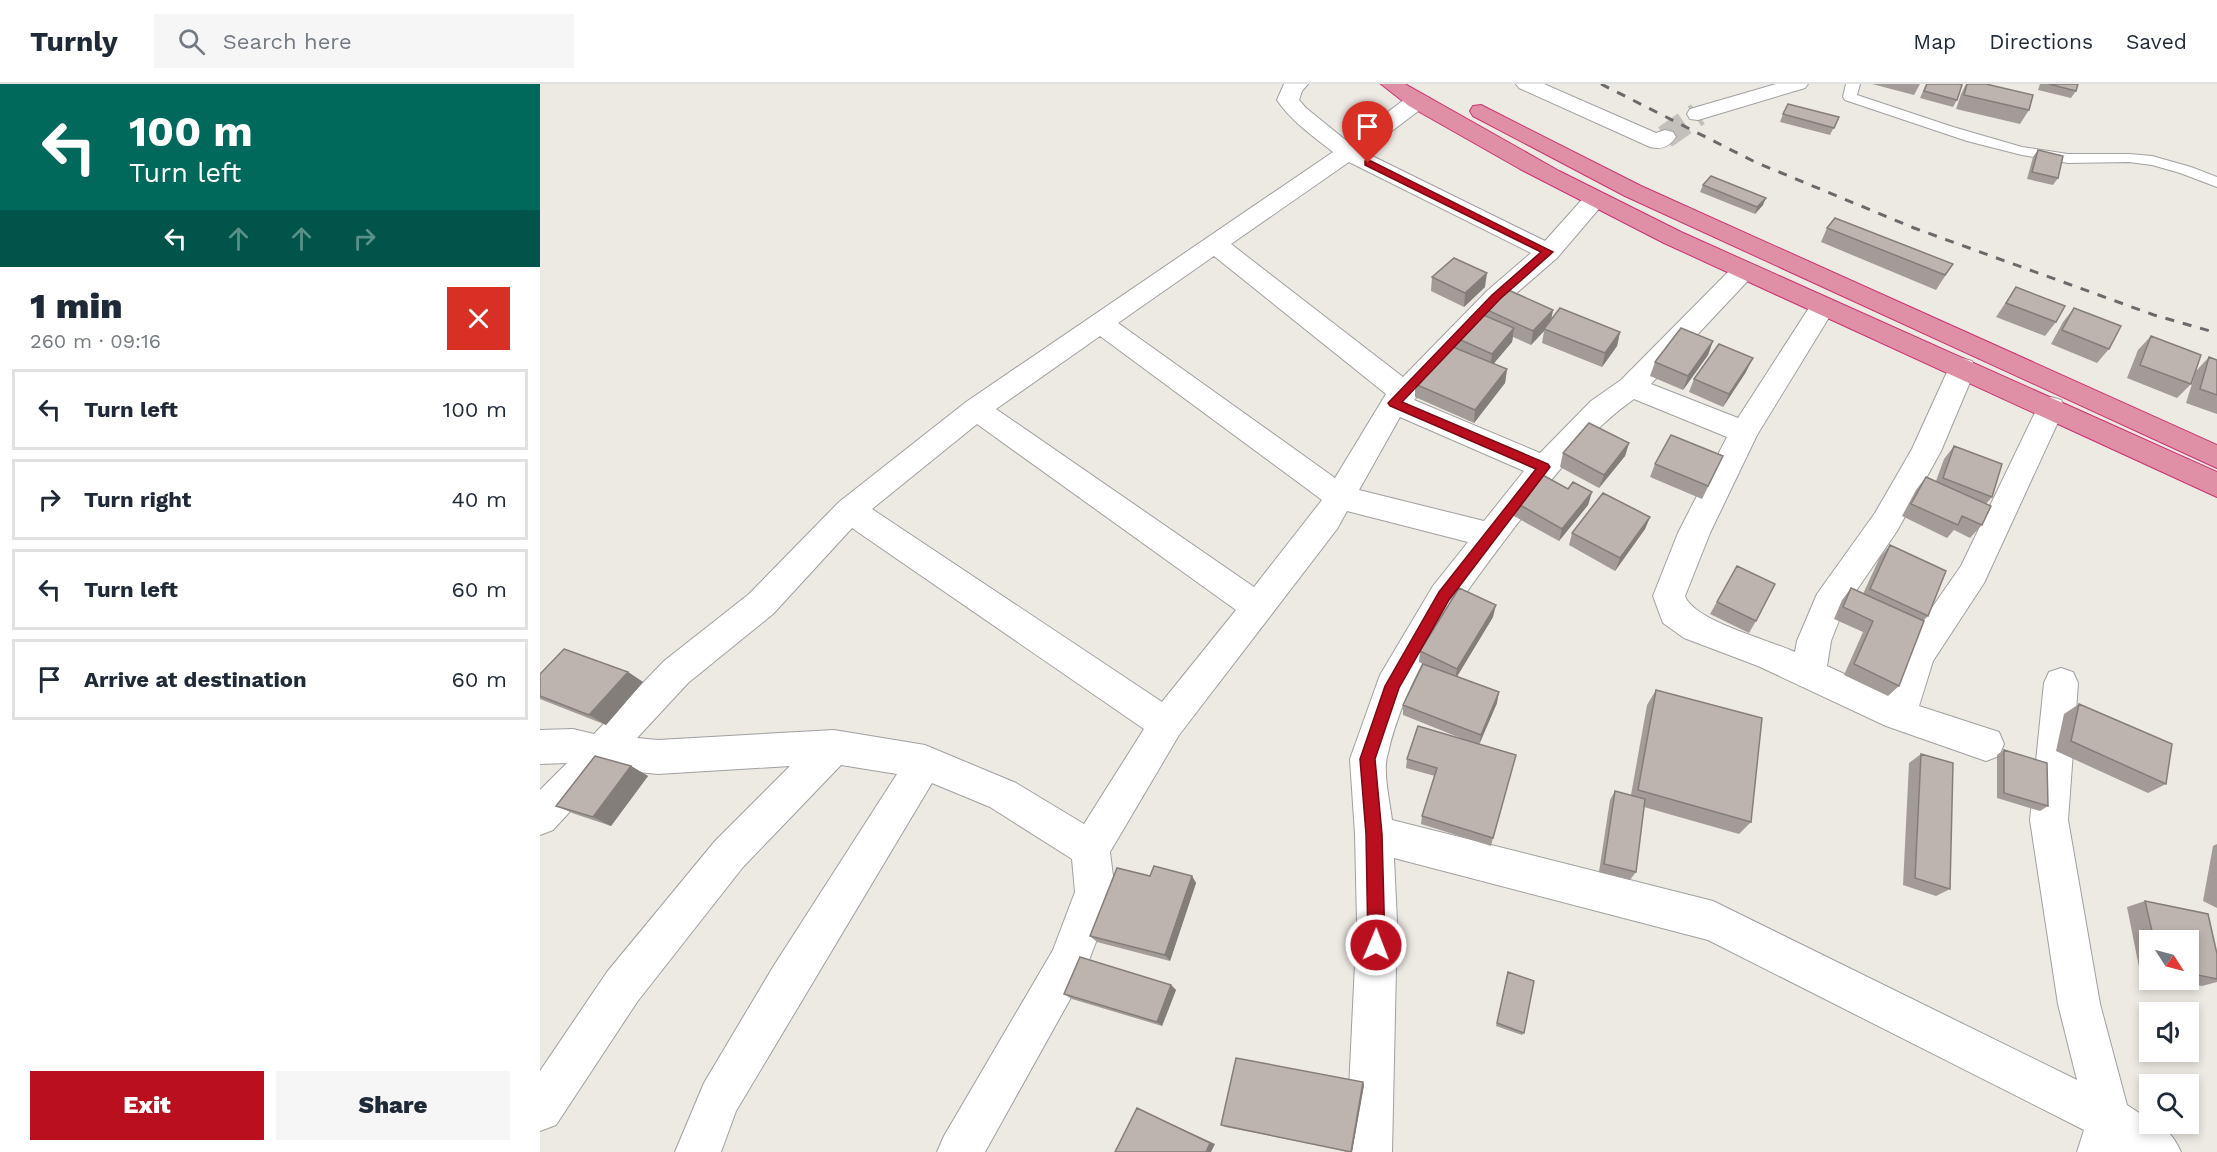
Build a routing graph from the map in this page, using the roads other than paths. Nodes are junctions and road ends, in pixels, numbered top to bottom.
1 (1298, 84) edge
2 (1391, 84) edge
3 (1526, 84) edge
4 (1798, 84) edge
5 (1853, 84) edge
6 (1425, 93) edge
7 (1698, 114) tunnel mouth
8 (1665, 137) tunnel mouth
9 (1348, 153) junction
10 (2217, 183) edge
11 (1595, 200) junction
12 (1215, 243) junction
13 (1548, 252) junction
14 (1744, 271) junction
15 (1823, 306) junction
16 (1099, 322) junction
17 (1962, 368) junction
18 (1631, 387) junction
19 (1398, 398) junction
20 (2051, 408) junction
21 (976, 409) junction
22 (1744, 432) junction
23 (2217, 457) edge
24 (1544, 467) junction
25 (2217, 485) edge
26 (1340, 497) junction
27 (850, 510) junction
28 (1491, 535) junction
29 (1257, 607) junction
30 (1808, 674) junction
31 (2061, 683) dead end
32 (1898, 715) junction
33 (1166, 724) junction
34 (1986, 744) dead end
35 (540, 747) edge
36 (834, 747) junction
37 (601, 752) junction
38 (925, 762) junction
39 (540, 817) edge
40 (1374, 834) junction
41 (1090, 849) junction
42 (540, 1109) edge
43 (2105, 1136) edge
44 (698, 1152) edge
45 (960, 1152) edge
46 (1369, 1152) edge
47 (2158, 1152) edge

1 - 9 street
2 - 6 highway
3 - 8 street
4 - 7 street
5 - 10 lane
6 - 9 street
6 - 11 highway
6 - 23 highway
9 - 12 street
9 - 13 street
11 - 13 street
11 - 14 highway
12 - 16 street
12 - 19 street
13 - 19 street
14 - 15 highway
14 - 18 street
15 - 17 highway
15 - 22 street
16 - 21 street
16 - 26 street
17 - 20 highway
17 - 30 street
18 - 22 street
18 - 24 street
19 - 24 street
19 - 26 street
20 - 25 highway
20 - 32 street
21 - 27 street
21 - 29 street
22 - 30 street
24 - 28 street
26 - 28 street
26 - 29 street
27 - 33 street
27 - 37 street
28 - 40 street
29 - 33 street
30 - 32 street
31 - 43 street
32 - 34 street
33 - 41 street
35 - 37 street
36 - 37 street
36 - 38 street
36 - 42 street
37 - 39 street
38 - 41 street
38 - 44 street
40 - 43 street
40 - 46 street
41 - 45 street
43 - 47 street

